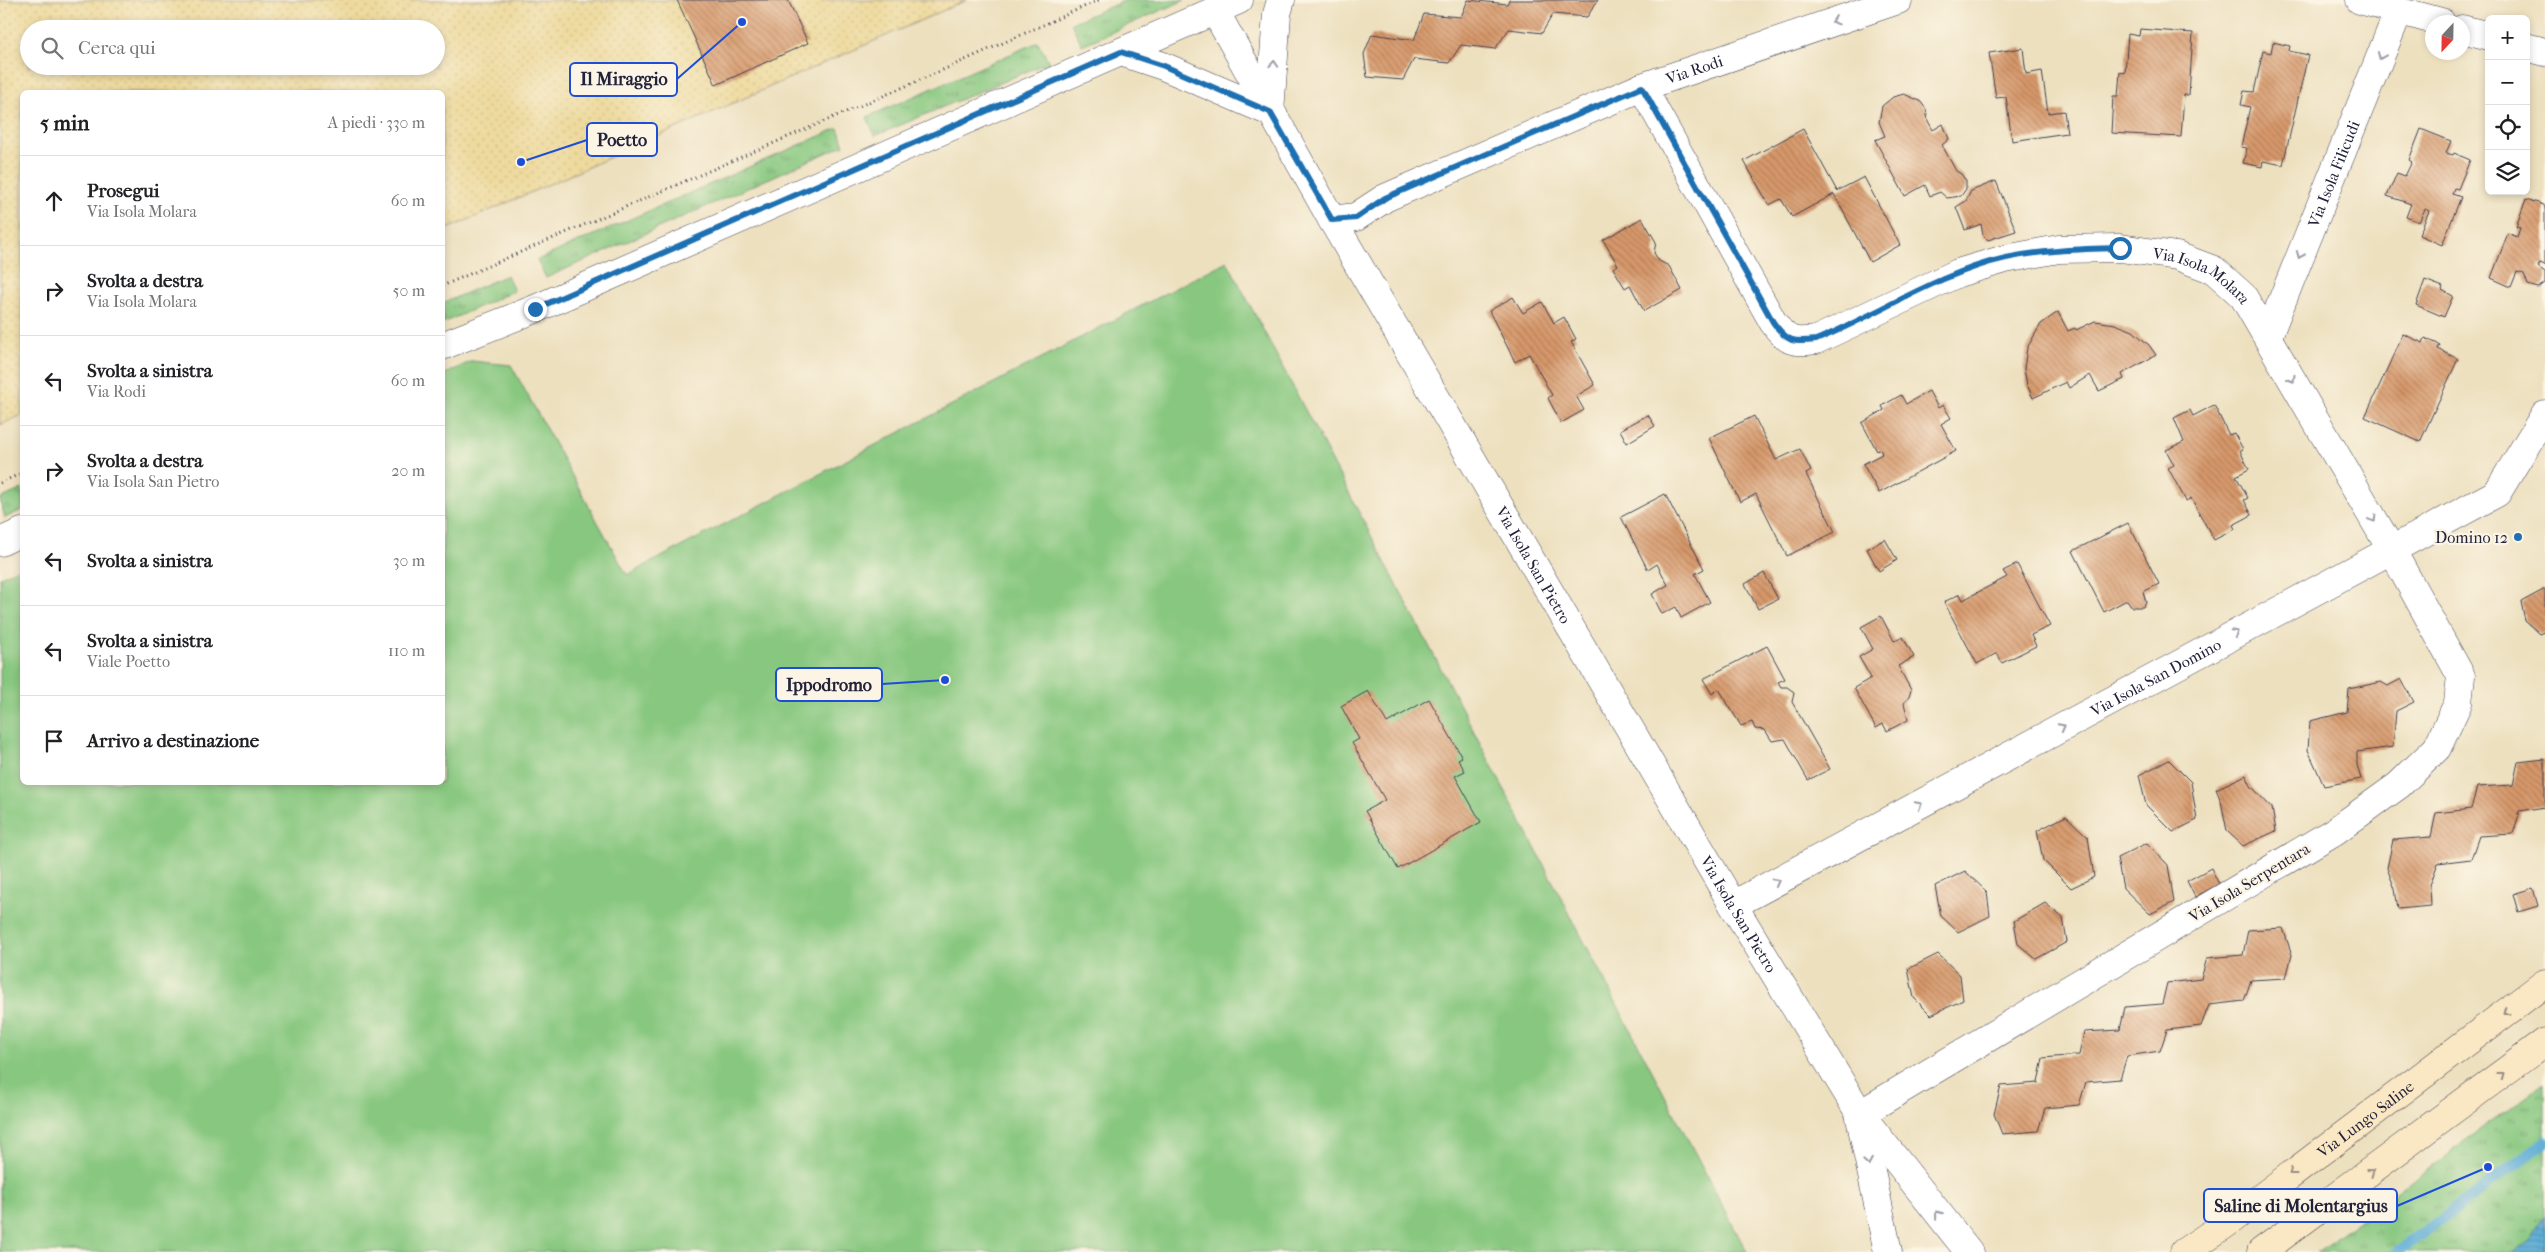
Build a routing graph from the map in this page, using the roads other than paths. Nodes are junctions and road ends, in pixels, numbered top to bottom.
1 (1240, 0) edge
2 (1281, 0) edge
3 (1898, 0) edge
4 (2360, 0) edge
5 (2399, 10) junction
6 (1214, 11) junction
7 (2425, 17) edge
8 (2470, 31) edge
9 (2485, 35) edge
10 (2530, 48) edge
11 (1121, 52) junction
12 (2545, 52) edge
13 (1642, 87) junction
14 (1270, 112) junction
15 (1332, 220) junction
16 (2268, 336) junction
17 (445, 345) edge
18 (2545, 414) edge
19 (20, 533) edge
20 (0, 542) edge
21 (2391, 549) junction
22 (1733, 905) junction
23 (2545, 983) edge
24 (2545, 1042) edge
25 (1860, 1114) junction
26 (1888, 1252) edge
27 (1969, 1252) edge
28 (2184, 1252) edge
29 (2261, 1252) edge

1 - 6 street
14 -> 2 street
3 -> 13 street, Via Rodi
4 - 5 street
5 - 7 street
5 -> 16 street, Via Isola Filicudi
6 - 11 street
6 - 14 street, Via Isola San Pietro
8 - 9 street
10 - 12 street
11 - 14 street
11 - 17 street
13 - 15 street, Via Rodi
13 - 16 street, Via Isola Molara
14 - 15 street, Via Isola San Pietro
15 - 22 street, Via Isola San Pietro
16 -> 21 street, Via Isola Molara
18 - 21 street, Via Isola San Domino
19 - 20 street
22 -> 21 street, Via Isola San Domino
21 - 25 street, Via Isola Serpentara
22 - 25 street, Via Isola San Pietro
23 -> 28 main road, Via Lungo Saline
29 -> 24 main road
25 -> 26 street, Via Isola San Pietro
27 -> 25 street, Via Isola San Pietro

